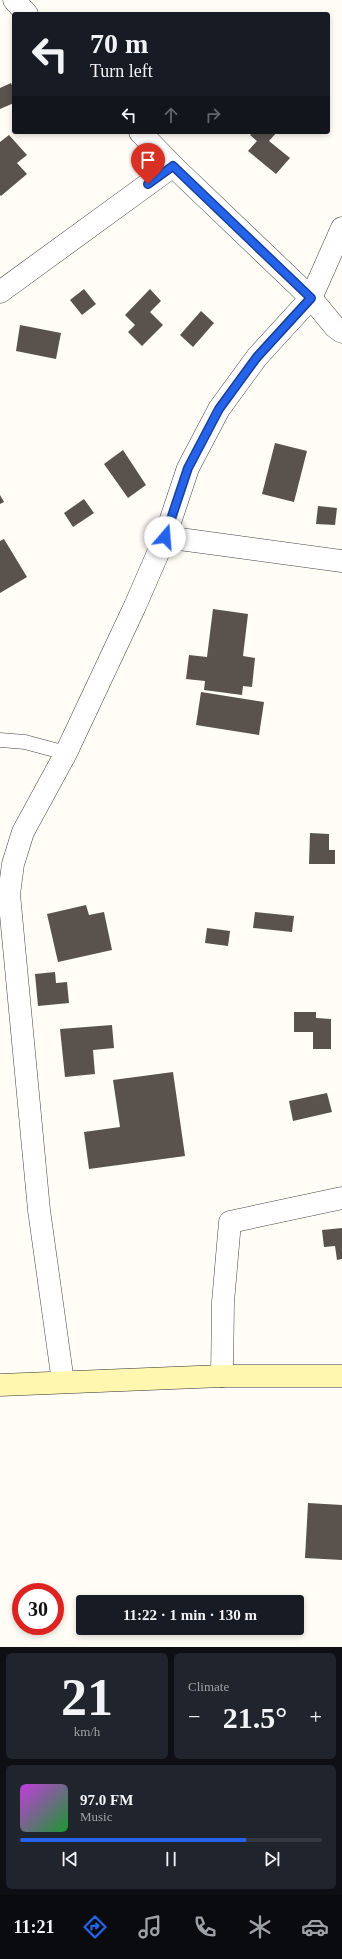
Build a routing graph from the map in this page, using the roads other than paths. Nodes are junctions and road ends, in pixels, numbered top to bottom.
1 (14, 0) edge
2 (25, 12) edge
3 (142, 134) edge
4 (173, 166) junction
5 (342, 228) edge
6 (0, 292) edge
7 (311, 298) junction
8 (342, 332) edge
9 (165, 537) junction
10 (342, 561) edge
11 (0, 740) edge
12 (66, 753) junction
13 (342, 1198) edge
14 (222, 1376) junction
15 (342, 1376) edge
16 (63, 1382) junction
17 (0, 1385) edge

1 - 2 street
3 - 4 street
4 - 6 street
4 - 7 street
5 - 7 street
7 - 8 street
7 - 9 street
9 - 10 street
9 - 12 street
11 - 12 lane
12 - 16 street
13 - 14 street
14 - 15 street
14 - 16 street
16 - 17 street

